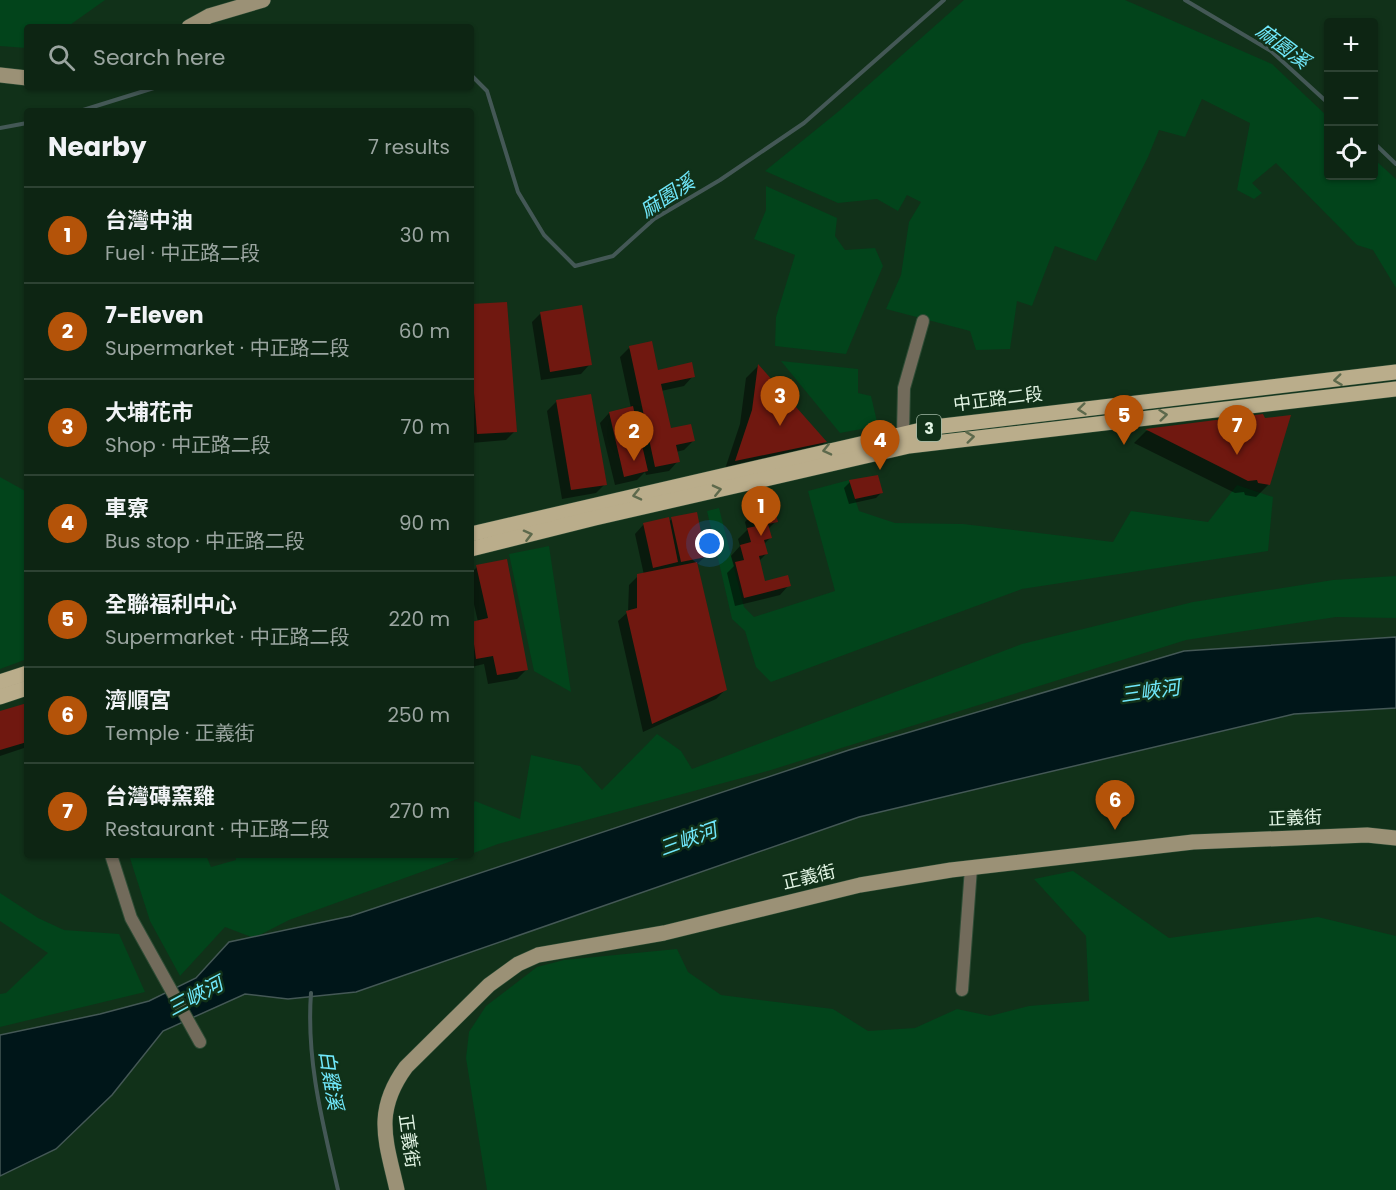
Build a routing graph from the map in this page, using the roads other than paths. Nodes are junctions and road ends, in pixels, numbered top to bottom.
1 (263, 0) edge
2 (195, 24) edge
3 (0, 75) edge
4 (24, 78) edge
5 (923, 321) dead end
6 (1396, 372) edge
7 (1396, 389) edge
8 (903, 433) junction
9 (474, 533) edge
10 (474, 548) edge
11 (24, 675) edge
12 (0, 682) edge
13 (24, 689) edge
14 (0, 697) edge
15 (1396, 838) edge
16 (112, 858) edge
17 (971, 868) junction
18 (962, 990) dead end
19 (200, 1042) dead end
20 (397, 1190) edge

1 - 2 street
3 - 4 street
5 - 8 street
6 -> 8 main road, 中正路二段 / 3
10 -> 7 main road, 中正路二段 / 3
8 -> 9 main road, 中正路二段 / 3
11 - 12 main road
13 - 14 main road
15 - 17 street, 正義街
16 - 19 street
17 - 18 street
17 - 20 street, 正義街

